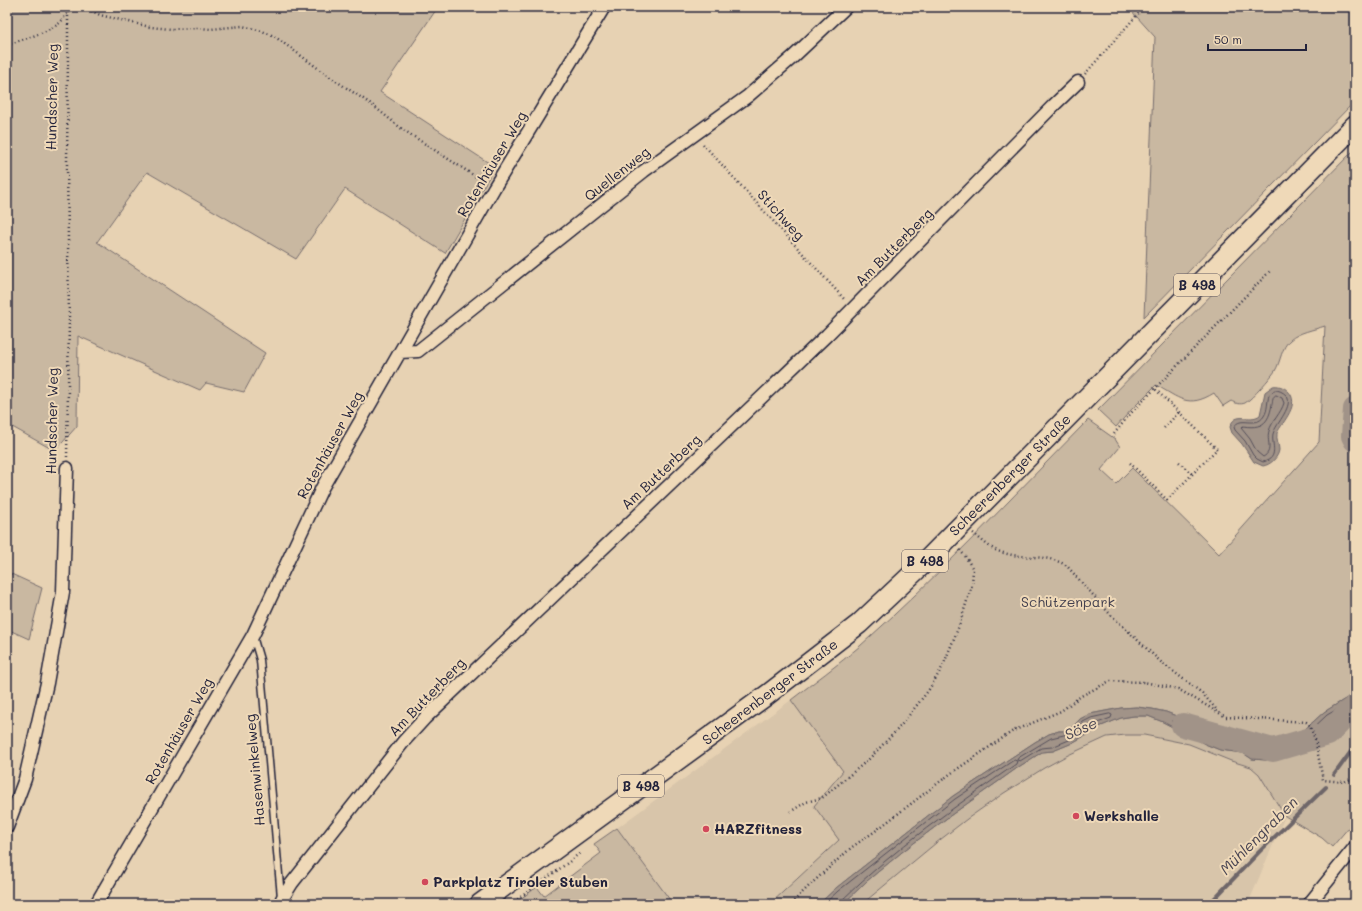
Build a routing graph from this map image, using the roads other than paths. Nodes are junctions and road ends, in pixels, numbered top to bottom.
1 (604, 7) edge
2 (846, 7) edge
3 (1078, 82) road end
4 (1355, 125) edge
5 (400, 352) junction
6 (67, 468) road end
7 (252, 635) junction
8 (7, 827) edge
9 (1355, 847) edge
10 (281, 901) edge
11 (96, 904) edge
12 (480, 904) edge
13 (1309, 904) edge

1 - 5 street, Rotenhäuser Weg
2 - 5 street, Quellenweg
3 - 10 street, Am Butterberg
4 - 12 main road, Scheerenberger Straße / B 498
5 - 7 street, Rotenhäuser Weg
6 - 8 street, Hundscher Weg
7 - 10 lane, Hasenwinkelweg
7 - 11 street, Rotenhäuser Weg
9 - 13 street

